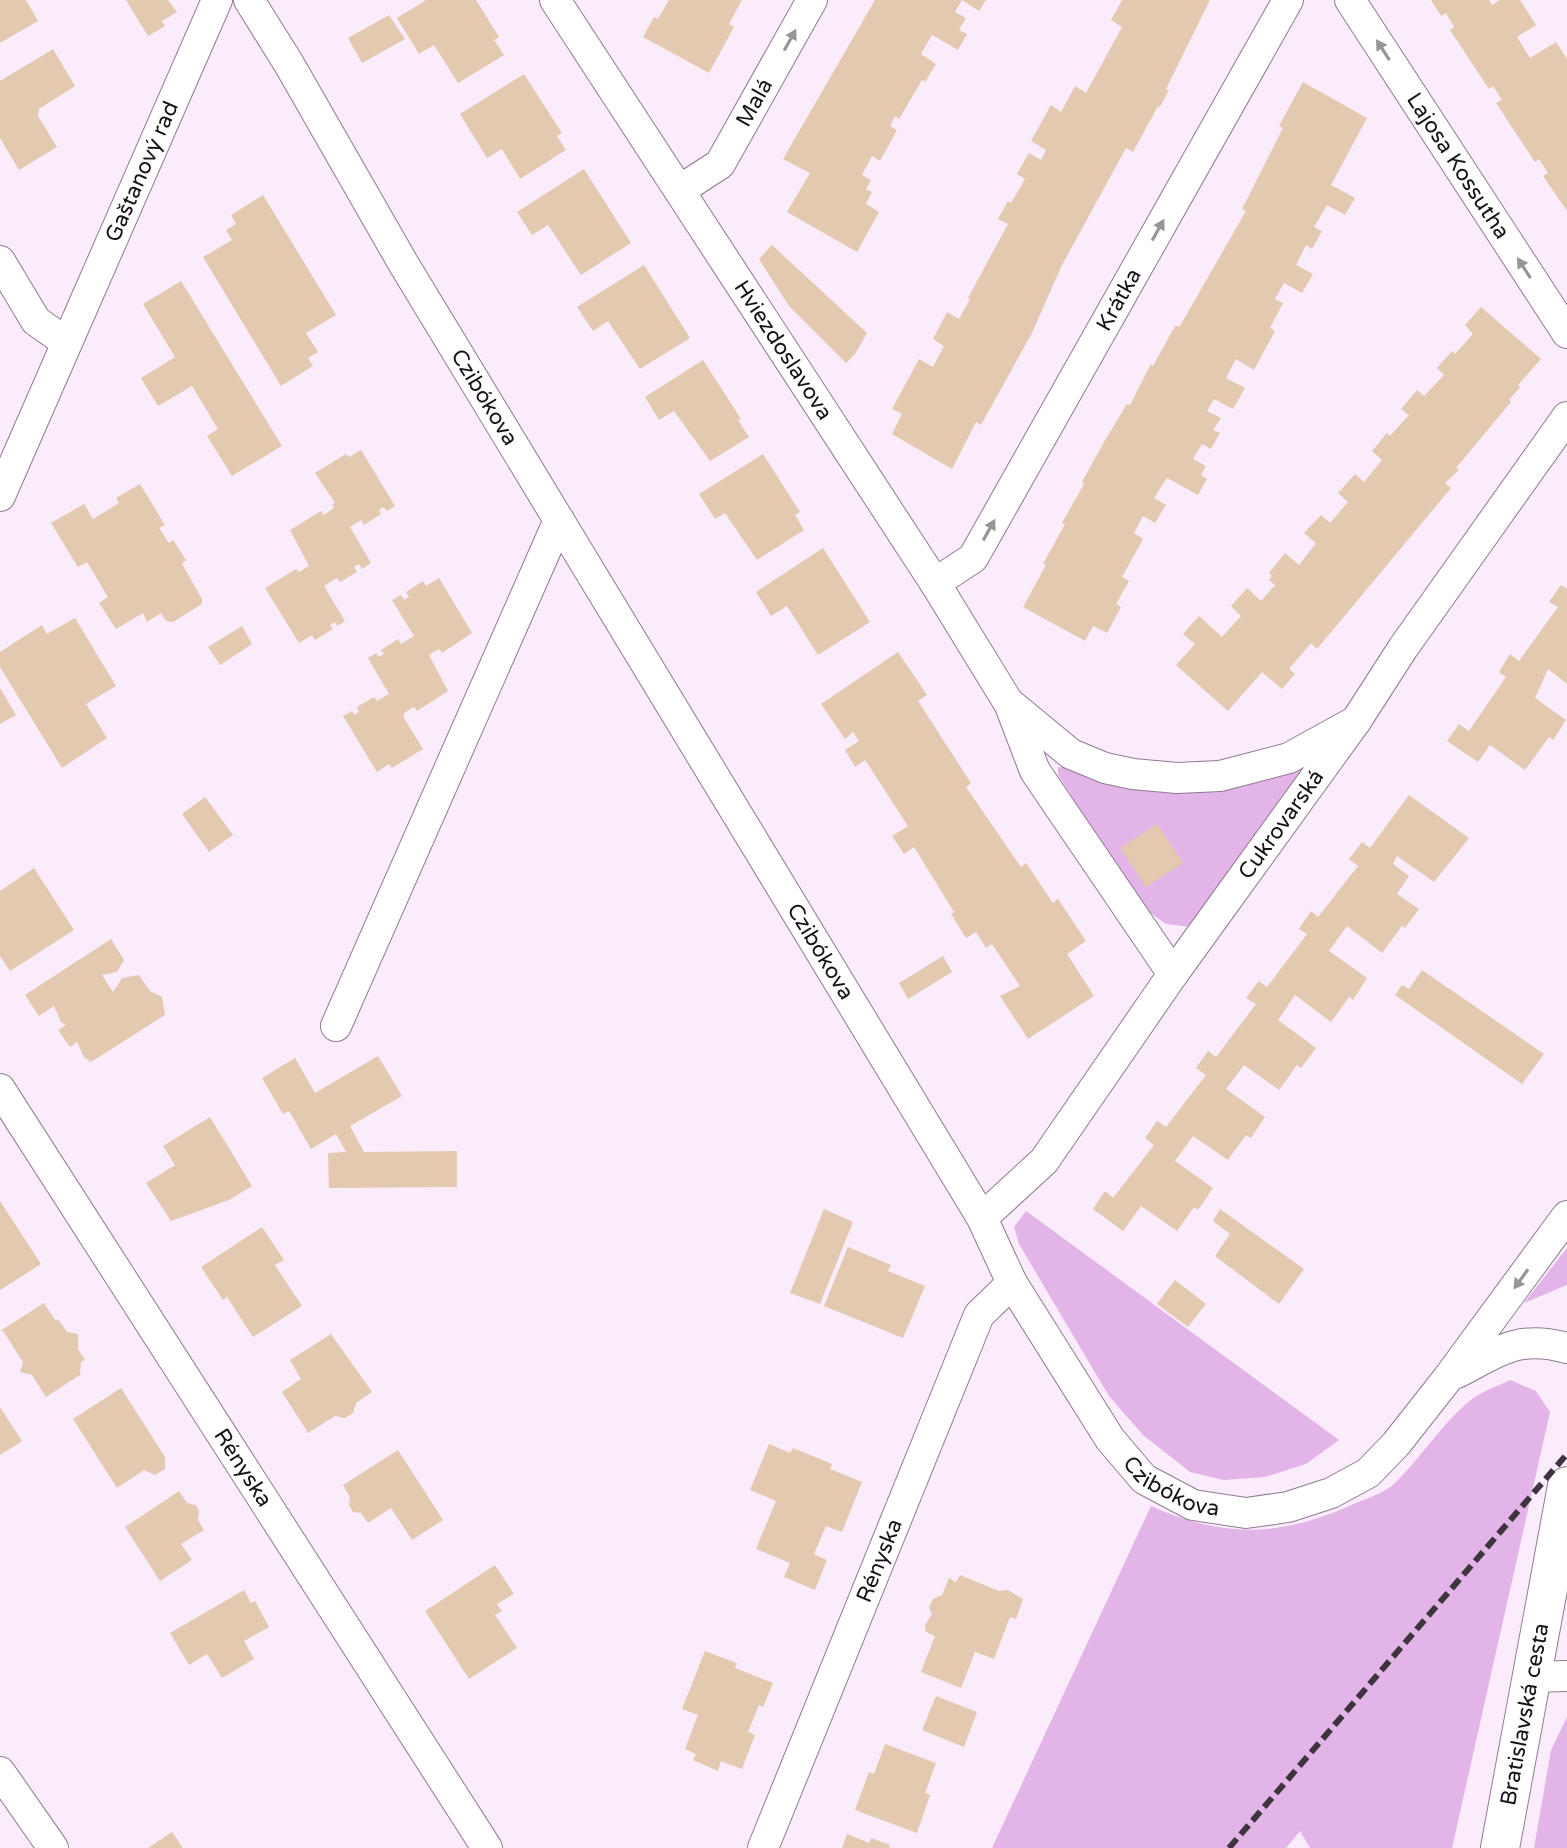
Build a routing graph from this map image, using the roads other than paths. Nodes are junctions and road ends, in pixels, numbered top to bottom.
1 (217, 0) edge
2 (249, 0) edge
3 (555, 0) edge
4 (812, 0) edge
5 (1288, 0) edge
6 (1350, 0) edge
7 (680, 190) junction
8 (0, 261) edge
9 (1567, 333) edge
10 (66, 342) junction
11 (1567, 417) edge
12 (0, 496) edge
13 (559, 520) junction
14 (935, 583) junction
15 (1008, 702) junction
16 (1356, 721) junction
17 (1173, 974) junction
18 (336, 1026) dead end
19 (0, 1089) edge
20 (1567, 1216) edge
21 (982, 1218) junction
22 (1012, 1283) junction
23 (1567, 1348) edge
24 (1448, 1378) junction
25 (1567, 1486) edge
26 (1550, 1676) edge
27 (0, 1772) edge
28 (53, 1848) edge
29 (487, 1848) edge
30 (763, 1848) edge
31 (1500, 1848) edge

1 - 10 street, Gaštanový rad
2 - 13 street, Czibókova
3 - 7 street, Hviezdoslavova
7 -> 4 street, Malá
14 -> 5 street, Krátka
9 -> 6 street, Lajosa Kossutha
7 - 14 street, Hviezdoslavova
8 - 10 street
10 - 12 street, Gaštanový rad
11 - 16 street, Cukrovarská
13 - 18 street
13 - 21 street, Czibókova
14 - 15 street, Hviezdoslavova
15 - 16 street, Hviezdoslavova
15 - 17 street, Hviezdoslavova
16 - 17 street, Cukrovarská
17 - 21 street, Cukrovarská
19 - 29 street, Rényska
20 -> 24 street
21 - 22 street, Czibókova
22 - 24 street, Czibókova
22 - 30 street, Rényska
23 - 24 street, Czibókova
25 - 26 street, Bratislavská cesta
26 - 31 street, Bratislavská cesta
27 - 28 street

